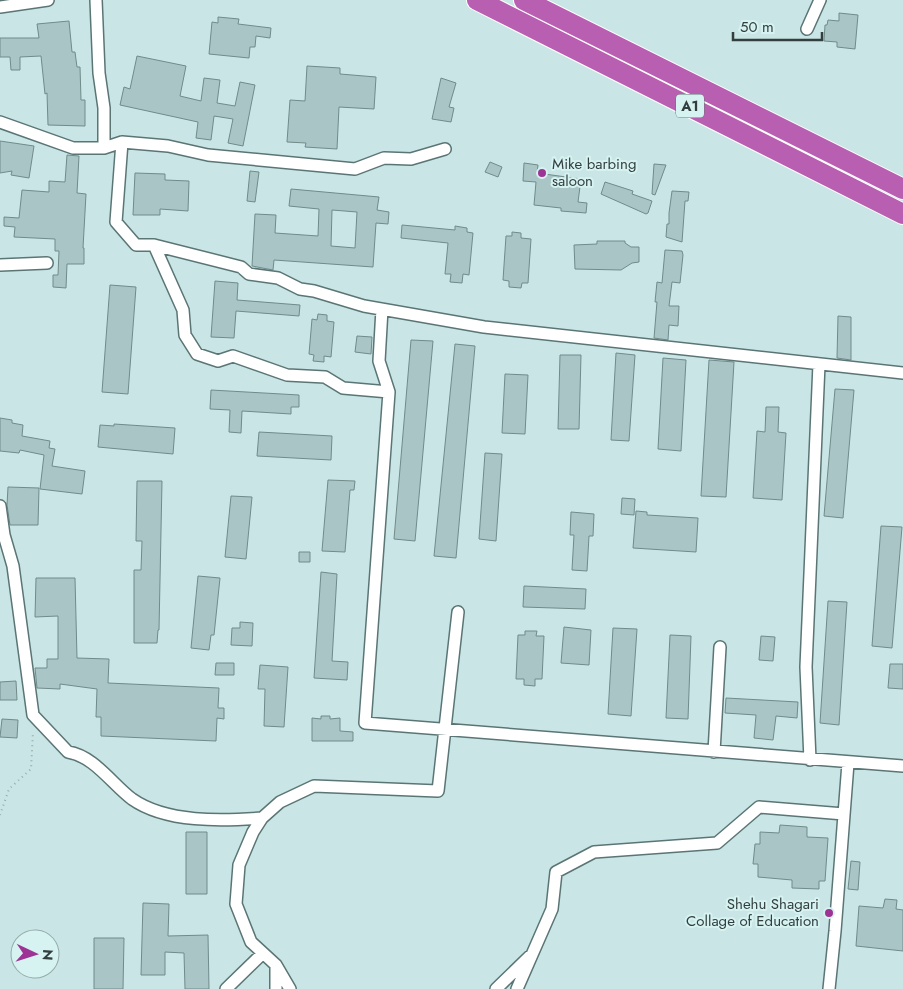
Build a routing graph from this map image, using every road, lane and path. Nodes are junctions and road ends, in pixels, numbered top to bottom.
1 (48, 0) edge
2 (96, 0) edge
3 (477, 0) edge
4 (563, 0) edge
5 (820, 0) edge
6 (535, 3) edge
7 (0, 7) edge
8 (568, 22) junction
9 (527, 24) junction
10 (807, 29) dead end
11 (0, 122) edge
12 (122, 142) junction
13 (104, 148) junction
14 (445, 149) dead end
15 (903, 189) edge
16 (903, 214) edge
17 (154, 246) junction
18 (47, 263) dead end
19 (0, 265) edge
20 (382, 309) junction
21 (820, 364) junction
22 (903, 373) edge
23 (389, 392) junction
24 (0, 506) edge
25 (458, 612) dead end
26 (720, 647) dead end
27 (34, 715) junction
28 (445, 730) junction
29 (714, 752) junction
30 (810, 760) junction
31 (848, 763) junction
32 (903, 766) edge
33 (844, 814) junction
34 (0, 815) edge
35 (262, 818) junction
36 (263, 953) junction
37 (533, 953) junction
38 (276, 965) junction
39 (226, 989) edge
40 (276, 989) edge
41 (290, 989) edge
42 (496, 989) edge
43 (517, 989) edge
44 (829, 989) edge

1 - 7 street
2 - 13 street
3 - 9 highway, A1
4 - 8 highway
5 - 10 street
6 - 8 highway, A1
6 - 9 street
8 - 15 highway, A1
9 - 16 highway, A1
11 - 13 street
12 - 13 street
12 - 14 street
12 - 17 street
17 - 20 street
17 - 23 street
18 - 19 street
20 - 21 street
20 - 23 street
21 - 22 street
21 - 30 street
23 - 28 street
24 - 27 street
25 - 28 street
26 - 29 street
27 - 34 path
27 - 35 street
28 - 29 street
28 - 35 street
29 - 30 street
30 - 31 street
31 - 32 street
31 - 33 street
33 - 37 street
33 - 44 street
35 - 36 street
36 - 38 street
36 - 39 street
37 - 42 street
37 - 43 street
38 - 40 street
38 - 41 street

